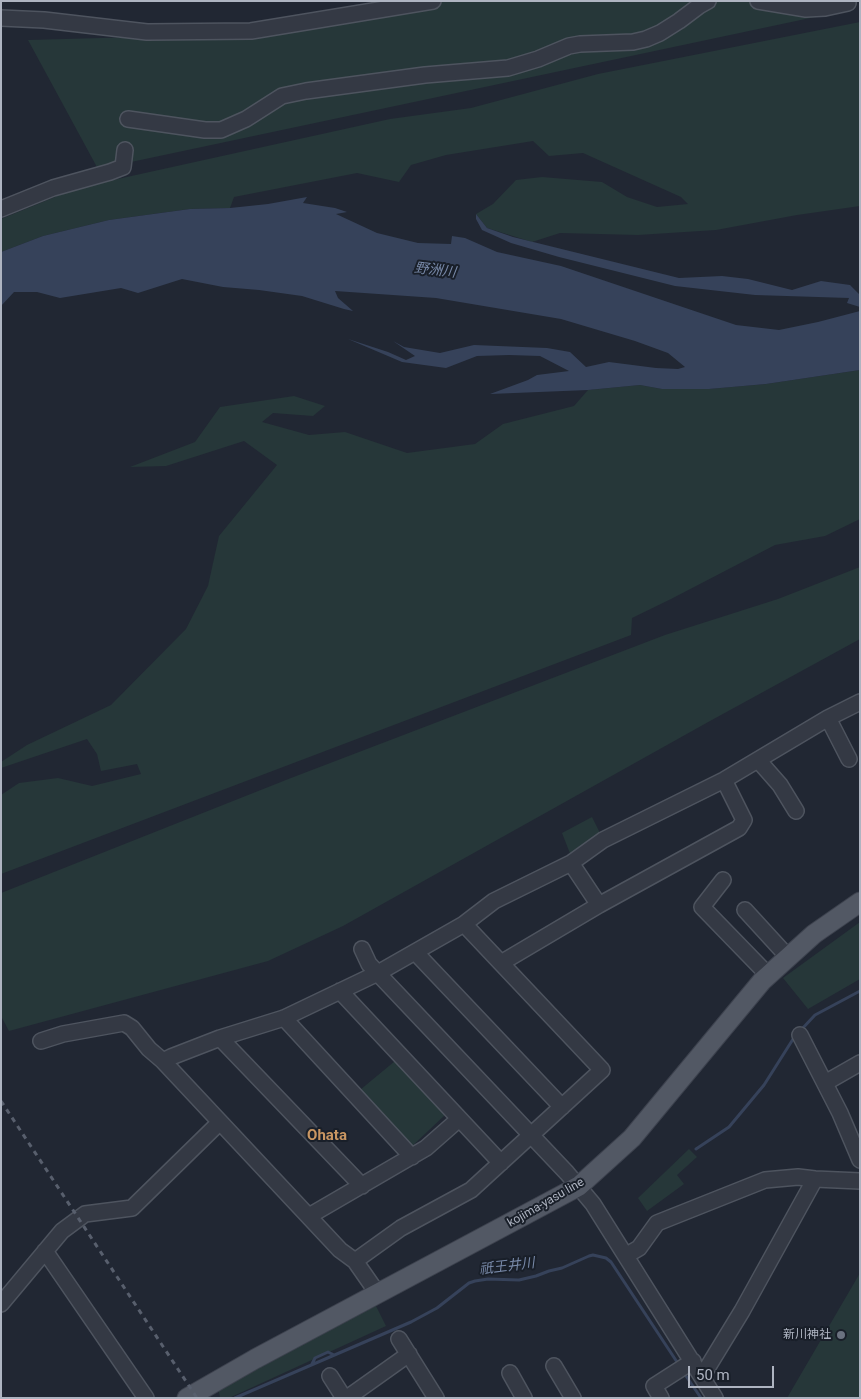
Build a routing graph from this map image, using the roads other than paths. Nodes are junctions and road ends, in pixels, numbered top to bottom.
1 (708, 1) edge
2 (758, 1) edge
3 (424, 2) edge
4 (848, 3) dead end
5 (1, 18) edge
6 (128, 119) dead end
7 (125, 150) dead end
8 (1, 209) edge
9 (860, 702) edge
10 (828, 718) junction
11 (849, 759) dead end
12 (758, 760) junction
13 (724, 780) junction
14 (796, 811) dead end
15 (571, 863) junction
16 (723, 880) dead end
17 (860, 902) edge
18 (599, 905) junction
19 (745, 910) dead end
20 (464, 924) junction
21 (362, 949) dead end
22 (415, 952) junction
23 (788, 957) junction
24 (501, 963) junction
25 (378, 973) junction
26 (768, 975) junction
27 (340, 991) junction
28 (284, 1018) junction
29 (800, 1036) dead end
30 (220, 1038) junction
31 (41, 1041) dead end
32 (163, 1061) junction
33 (860, 1063) edge
34 (825, 1083) junction
35 (562, 1107) junction
36 (459, 1118) junction
37 (220, 1122) junction
38 (531, 1135) junction
39 (412, 1157) junction
40 (860, 1160) edge
41 (501, 1162) junction
42 (815, 1179) junction
43 (860, 1181) edge
44 (362, 1186) junction
45 (579, 1186) junction
46 (309, 1216) junction
47 (45, 1251) junction
48 (627, 1256) junction
49 (355, 1261) junction
50 (378, 1294) junction
51 (1, 1304) edge
52 (399, 1339) dead end
53 (409, 1354) junction
54 (554, 1366) dead end
55 (685, 1366) junction
56 (510, 1373) dead end
57 (330, 1376) dead end
58 (703, 1379) junction
59 (146, 1398) edge
60 (187, 1398) edge
61 (346, 1398) edge
62 (436, 1398) edge
63 (524, 1398) edge
64 (573, 1398) edge
65 (661, 1398) edge
66 (715, 1398) edge

1 - 6 street
2 - 4 street
3 - 5 street
7 - 8 street
9 - 10 street
10 - 11 street
10 - 12 street
12 - 13 street
12 - 14 street
13 - 15 street
13 - 18 street
15 - 18 street
15 - 20 street
16 - 26 street
17 - 23 main road, kojima-yasu line
18 - 24 street
19 - 23 street
20 - 22 street
20 - 24 street
21 - 25 street
22 - 25 street
22 - 35 street
23 - 26 main road, kojima-yasu line
24 - 35 street
25 - 27 street
25 - 38 street
26 - 45 main road, kojima-yasu line
27 - 28 street
27 - 36 street
28 - 30 street
28 - 39 street
29 - 34 street
30 - 32 street
30 - 44 street
31 - 32 street
32 - 37 street
33 - 34 street
34 - 40 street
35 - 38 street
36 - 39 street
36 - 41 street
37 - 46 street
37 - 47 street
38 - 41 street
38 - 45 street
39 - 44 street
41 - 49 street
42 - 43 street
42 - 48 street
42 - 58 street
44 - 46 street
45 - 48 street
45 - 50 main road, kojima-yasu line
46 - 49 street
47 - 51 street
47 - 59 street
48 - 55 street
49 - 50 street
50 - 60 main road, kojima-yasu line
52 - 53 street
53 - 61 street
53 - 62 street
54 - 64 street
55 - 58 street
55 - 65 street
56 - 63 street
57 - 61 street
58 - 66 street

